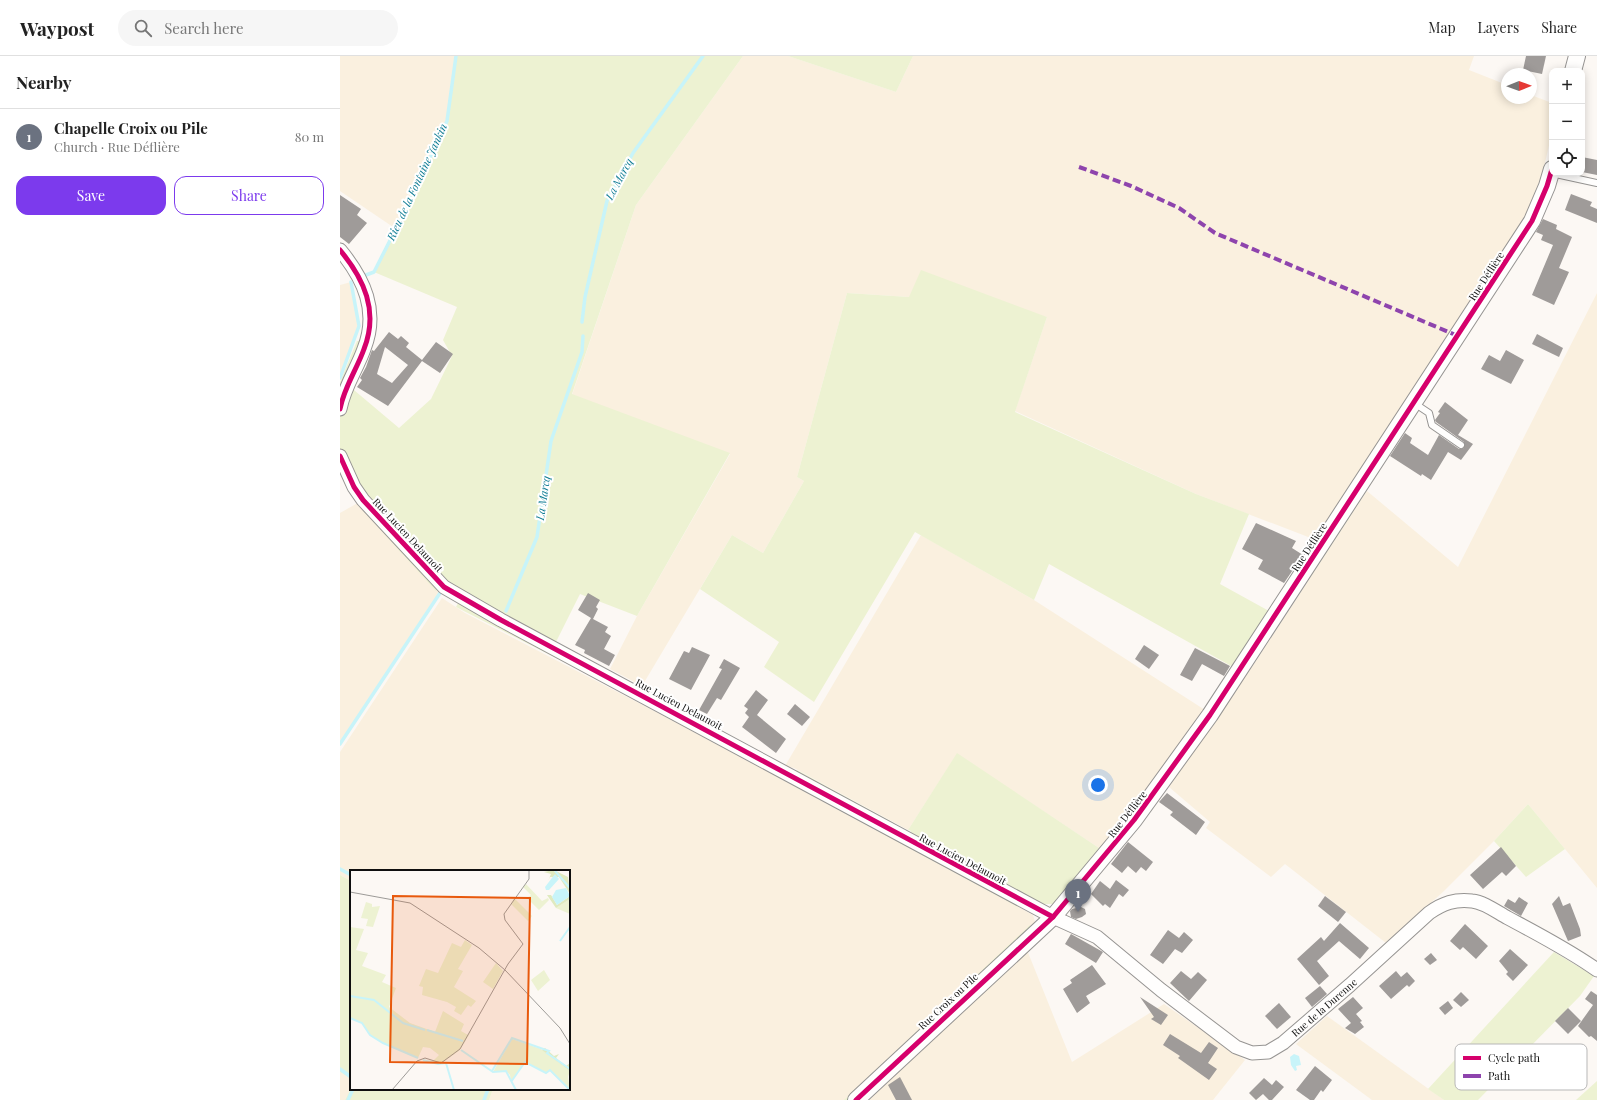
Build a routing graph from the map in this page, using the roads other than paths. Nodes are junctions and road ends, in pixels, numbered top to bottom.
1 (1577, 56) edge
2 (1574, 68) edge
3 (1550, 176) edge
4 (1571, 176) edge
5 (1597, 183) edge
6 (340, 250) edge
7 (1414, 404) junction
8 (340, 409) edge
9 (1461, 445) dead end
10 (340, 456) edge
11 (1053, 917) junction
12 (1597, 970) edge
13 (856, 1100) edge

1 - 2 street
3 - 7 street, Rue Déflière
4 - 5 lane
6 - 8 street
7 - 9 lane
7 - 11 street, Rue Déflière
10 - 11 street, Rue Lucien Delaunoit
11 - 12 street, Rue de la Durenne
11 - 13 street, Rue Croix ou Pile

